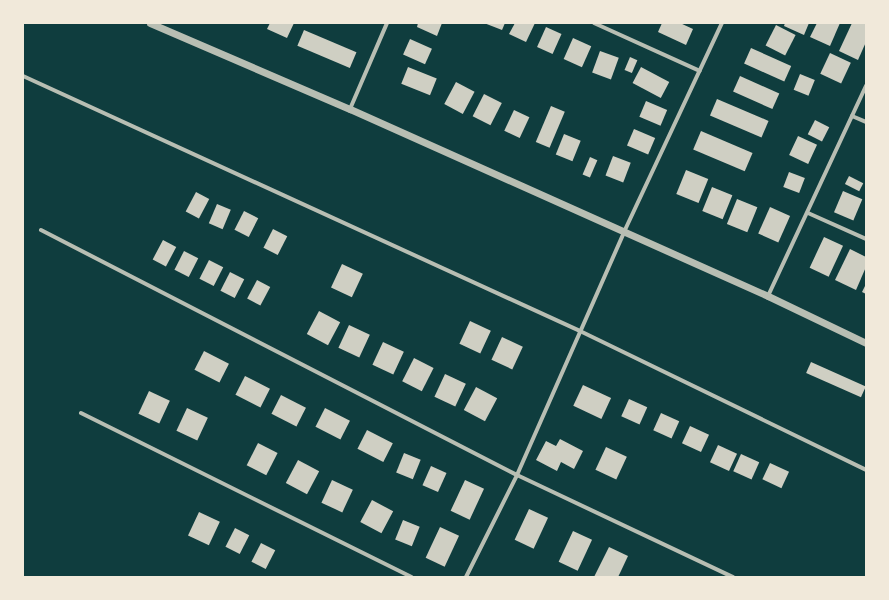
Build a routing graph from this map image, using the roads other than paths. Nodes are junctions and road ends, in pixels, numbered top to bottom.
1 (150, 23) edge
2 (387, 23) edge
3 (594, 23) edge
4 (722, 23) edge
5 (700, 70) junction
6 (23, 76) edge
7 (866, 86) edge
8 (350, 108) junction
9 (852, 116) junction
10 (866, 122) edge
11 (808, 213) junction
12 (41, 230) dead end
13 (624, 232) junction
14 (866, 239) edge
15 (768, 296) junction
16 (580, 332) junction
17 (866, 343) edge
18 (82, 413) dead end
19 (866, 470) edge
20 (517, 475) junction
21 (412, 577) edge
22 (466, 577) edge
23 (733, 577) edge

1 - 8 street
2 - 8 street
3 - 5 street
4 - 5 street
5 - 13 street
6 - 16 street
7 - 9 street
8 - 13 street
9 - 10 street
9 - 11 street
11 - 14 street
11 - 15 street
12 - 20 street
13 - 15 street
13 - 16 street
15 - 17 street
16 - 19 street
16 - 20 street
18 - 21 street
20 - 22 street
20 - 23 street

